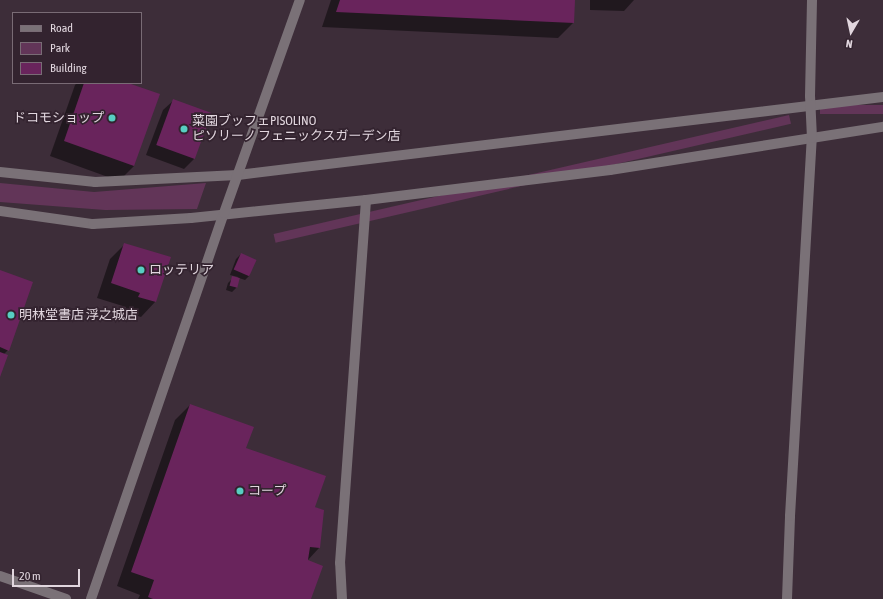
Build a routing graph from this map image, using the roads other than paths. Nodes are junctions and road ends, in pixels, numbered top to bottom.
1 (300, 0) edge
2 (812, 0) edge
3 (883, 97) edge
4 (811, 105) junction
5 (883, 127) edge
6 (812, 138) junction
7 (0, 172) edge
8 (238, 176) junction
9 (366, 200) junction
10 (0, 211) edge
11 (224, 213) junction
12 (0, 576) edge
13 (66, 599) edge
14 (91, 599) edge
15 (342, 599) edge
16 (787, 599) edge

1 - 8 street
2 - 4 street
3 - 4 street
4 - 6 street
4 - 8 street
5 - 6 street
6 - 9 street
6 - 16 street
7 - 8 street
8 - 11 street
9 - 11 street
9 - 15 street
10 - 11 street
11 - 14 street
12 - 13 street

